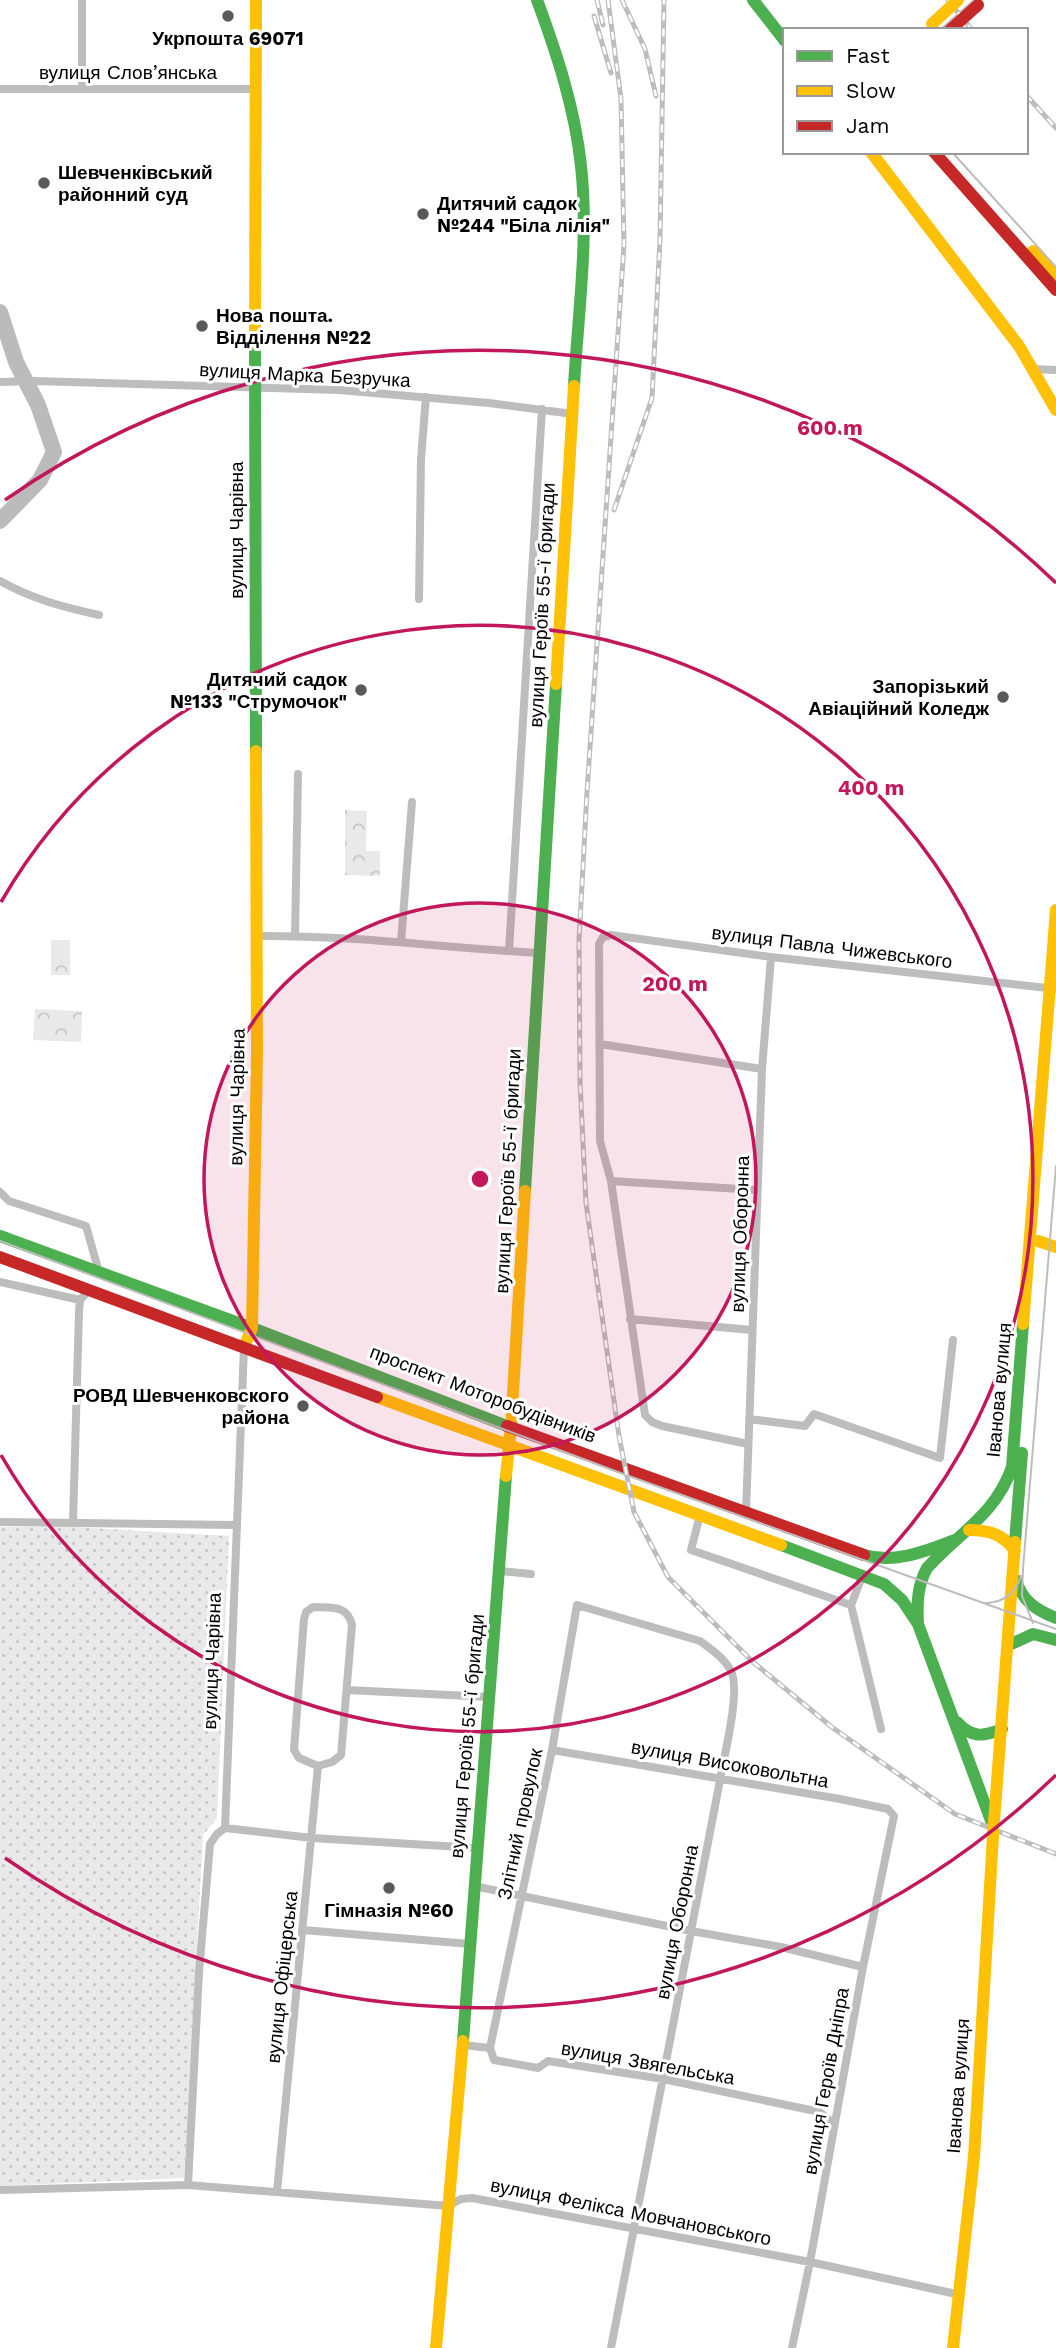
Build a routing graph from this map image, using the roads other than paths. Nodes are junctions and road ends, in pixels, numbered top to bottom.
1 (82, 0) edge
2 (257, 0) edge
3 (537, 0) edge
4 (753, 0) edge
5 (958, 0) edge
6 (980, 3) edge
7 (929, 27) edge
8 (952, 28) edge
9 (783, 38) edge
10 (82, 87) junction
11 (0, 89) edge
12 (257, 89) junction
13 (873, 154) edge
14 (936, 154) edge
15 (947, 154) edge
16 (1056, 276) edge
17 (1056, 290) edge
18 (1032, 369) junction
19 (1056, 370) edge
20 (5, 382) edge
21 (254, 386) junction
22 (426, 397) junction
23 (542, 410) junction
24 (1056, 410) edge
25 (573, 414) junction
26 (0, 581) edge
27 (419, 599) dead end
28 (99, 615) dead end
29 (298, 774) dead end
30 (412, 802) dead end
31 (1056, 910) edge
32 (256, 936) junction
33 (295, 936) junction
34 (401, 942) junction
35 (509, 951) junction
36 (540, 953) junction
37 (771, 957) junction
38 (1053, 989) edge
39 (1056, 1012) edge
40 (600, 1044) junction
41 (762, 1069) junction
42 (611, 1181) junction
43 (756, 1190) junction
44 (0, 1192) edge
45 (0, 1236) edge
46 (1038, 1241) junction
47 (1056, 1247) edge
48 (0, 1257) edge
49 (99, 1272) junction
50 (0, 1282) edge
51 (85, 1295) junction
52 (630, 1319) junction
53 (252, 1328) junction
54 (752, 1330) junction
55 (953, 1340) dead end
56 (244, 1347) junction
57 (749, 1419) junction
58 (511, 1427) junction
59 (748, 1444) junction
60 (508, 1446) junction
61 (746, 1512) junction
62 (700, 1515) junction
63 (0, 1522) edge
64 (73, 1523) junction
65 (236, 1525) junction
66 (969, 1530) junction
67 (955, 1540) junction
68 (1015, 1551) junction
69 (1013, 1570) junction
70 (499, 1571) junction
71 (531, 1574) dead end
72 (863, 1574) junction
73 (577, 1605) joint
74 (851, 1605) junction
75 (1056, 1618) edge
76 (918, 1624) junction
77 (1056, 1640) edge
78 (1009, 1645) junction
79 (347, 1690) junction
80 (490, 1697) junction
81 (950, 1714) junction
82 (881, 1729) dead end
83 (1002, 1729) junction
84 (552, 1749) junction
85 (318, 1766) junction
86 (720, 1780) junction
87 (894, 1821) joint
88 (225, 1828) junction
89 (993, 1831) junction
90 (312, 1838) junction
91 (477, 1848) junction
92 (474, 1886) junction
93 (522, 1896) junction
94 (303, 1930) junction
95 (691, 1931) junction
96 (470, 1944) junction
97 (863, 1967) junction
98 (463, 2045) junction
99 (489, 2048) junction
100 (663, 2079) junction
101 (834, 2124) junction
102 (188, 2185) junction
103 (0, 2190) edge
104 (277, 2192) junction
105 (447, 2206) junction
106 (633, 2228) junction
107 (810, 2262) junction
108 (961, 2295) junction
109 (438, 2348) edge
110 (611, 2348) edge
111 (792, 2348) edge
112 (953, 2348) edge

1 - 10 street
2 - 12 main road, вулиця Чарівна
3 - 25 main road, вулиця Героїв 55-ї бригади
4 - 9 main road
5 - 7 main road, bridge
6 - 8 main road, bridge
10 - 11 street, вулиця Слов’янська
10 - 12 street, вулиця Слов’янська
12 - 21 main road, вулиця Чарівна
13 - 18 main road
14 - 17 main road
15 - 16 main road
18 - 19 street
18 - 24 main road
20 - 21 street, вулиця Марка Безручка
21 - 22 street, вулиця Марка Безручка
21 - 32 main road, вулиця Чарівна
22 - 23 street, вулиця Марка Безручка
22 - 27 street
23 - 25 street, вулиця Марка Безручка
23 - 35 street
25 - 36 main road, вулиця Героїв 55-ї бригади
26 - 28 street
29 - 33 street
30 - 34 street
31 - 38 main road, Іванова вулиця
32 - 33 street
32 - 53 main road, вулиця Чарівна
33 - 34 street
34 - 35 street
35 - 36 street
36 - 58 main road, вулиця Героїв 55-ї бригади
37 - 38 street, вулиця Павла Чижевського
37 - 40 street, вулиця Павла Чижевського
37 - 41 street, вулиця Оборонна
38 - 66 main road, Іванова вулиця
39 - 46 main road, Іванова вулиця
40 - 41 street
40 - 42 street
41 - 43 street, вулиця Оборонна
42 - 43 street
42 - 52 street
43 - 54 street, вулиця Оборонна
44 - 49 street
45 - 49 main road, проспект Моторобудівників
46 - 47 main road
46 - 68 main road, Іванова вулиця
48 - 51 main road, проспект Моторобудівників
49 - 53 main road, проспект Моторобудівників
50 - 51 street
51 - 56 main road, проспект Моторобудівників
51 - 64 street
52 - 54 street
52 - 59 street
53 - 56 main road, вулиця Чарівна
53 - 58 main road, проспект Моторобудівників
54 - 57 street, вулиця Оборонна
55 - 57 street
56 - 60 main road, проспект Моторобудівників
56 - 65 street, вулиця Чарівна
57 - 59 street, вулиця Оборонна
58 - 60 main road, вулиця Героїв 55-ї бригади
58 - 61 main road, проспект Моторобудівників
59 - 61 street, вулиця Оборонна
60 - 62 main road, проспект Моторобудівників
60 - 70 main road, вулиця Героїв 55-ї бригади
61 - 67 main road, проспект Моторобудівників
62 - 72 main road, проспект Моторобудівників
62 - 74 street
63 - 64 street
64 - 65 street
65 - 88 street, вулиця Чарівна
66 - 67 main road, Іванова вулиця
66 - 68 main road
67 - 76 main road, Іванова вулиця
68 - 69 main road, Іванова вулиця
69 - 75 main road
69 - 78 main road, Іванова вулиця
70 - 71 street
70 - 80 main road, вулиця Героїв 55-ї бригади
72 - 74 street
72 - 76 main road, проспект Моторобудівників
73 - 84 street, Злітний провулок
73 - 86 street, вулиця Оборонна
74 - 82 street
76 - 81 main road, Іванова вулиця
77 - 78 main road
78 - 83 main road, Іванова вулиця
79 - 80 street
79 - 85 street
79 - 85 street
80 - 91 main road, вулиця Героїв 55-ї бригади
81 - 83 main road
81 - 89 main road, Іванова вулиця
83 - 89 main road, Іванова вулиця
84 - 86 street, вулиця Високовольтна
84 - 93 street, Злітний провулок
85 - 90 street, вулиця Офіцерська
86 - 87 street, вулиця Високовольтна
86 - 95 street, вулиця Оборонна
87 - 97 street, вулиця Героїв Дніпра
88 - 90 street
88 - 102 street, вулиця Чарівна
89 - 108 main road, Іванова вулиця
90 - 91 street
90 - 94 street, вулиця Офіцерська
91 - 92 main road, вулиця Героїв 55-ї бригади
92 - 93 street
92 - 96 main road, вулиця Героїв 55-ї бригади
93 - 95 street
93 - 99 street, Злітний провулок
94 - 96 street
94 - 104 street, вулиця Офіцерська
95 - 97 street
95 - 100 street, вулиця Оборонна
96 - 98 main road, вулиця Героїв 55-ї бригади
97 - 101 street, вулиця Героїв Дніпра
98 - 99 street, вулиця Звягельська
98 - 105 main road, вулиця Героїв 55-ї бригади
99 - 100 street, вулиця Звягельська
100 - 101 street, вулиця Звягельська
100 - 106 street, вулиця Оборонна
101 - 107 street, вулиця Героїв Дніпра
102 - 103 street, вулиця Фелікса Мовчановського
102 - 104 street, вулиця Фелікса Мовчановського
104 - 105 street, вулиця Фелікса Мовчановського
105 - 106 street, вулиця Фелікса Мовчановського
105 - 109 main road, вулиця Героїв 55-ї бригади
106 - 107 street, вулиця Фелікса Мовчановського
106 - 110 street, вулиця Оборонна
107 - 108 street, вулиця Фелікса Мовчановського
107 - 111 street, вулиця Героїв Дніпра
108 - 112 main road, Іванова вулиця

